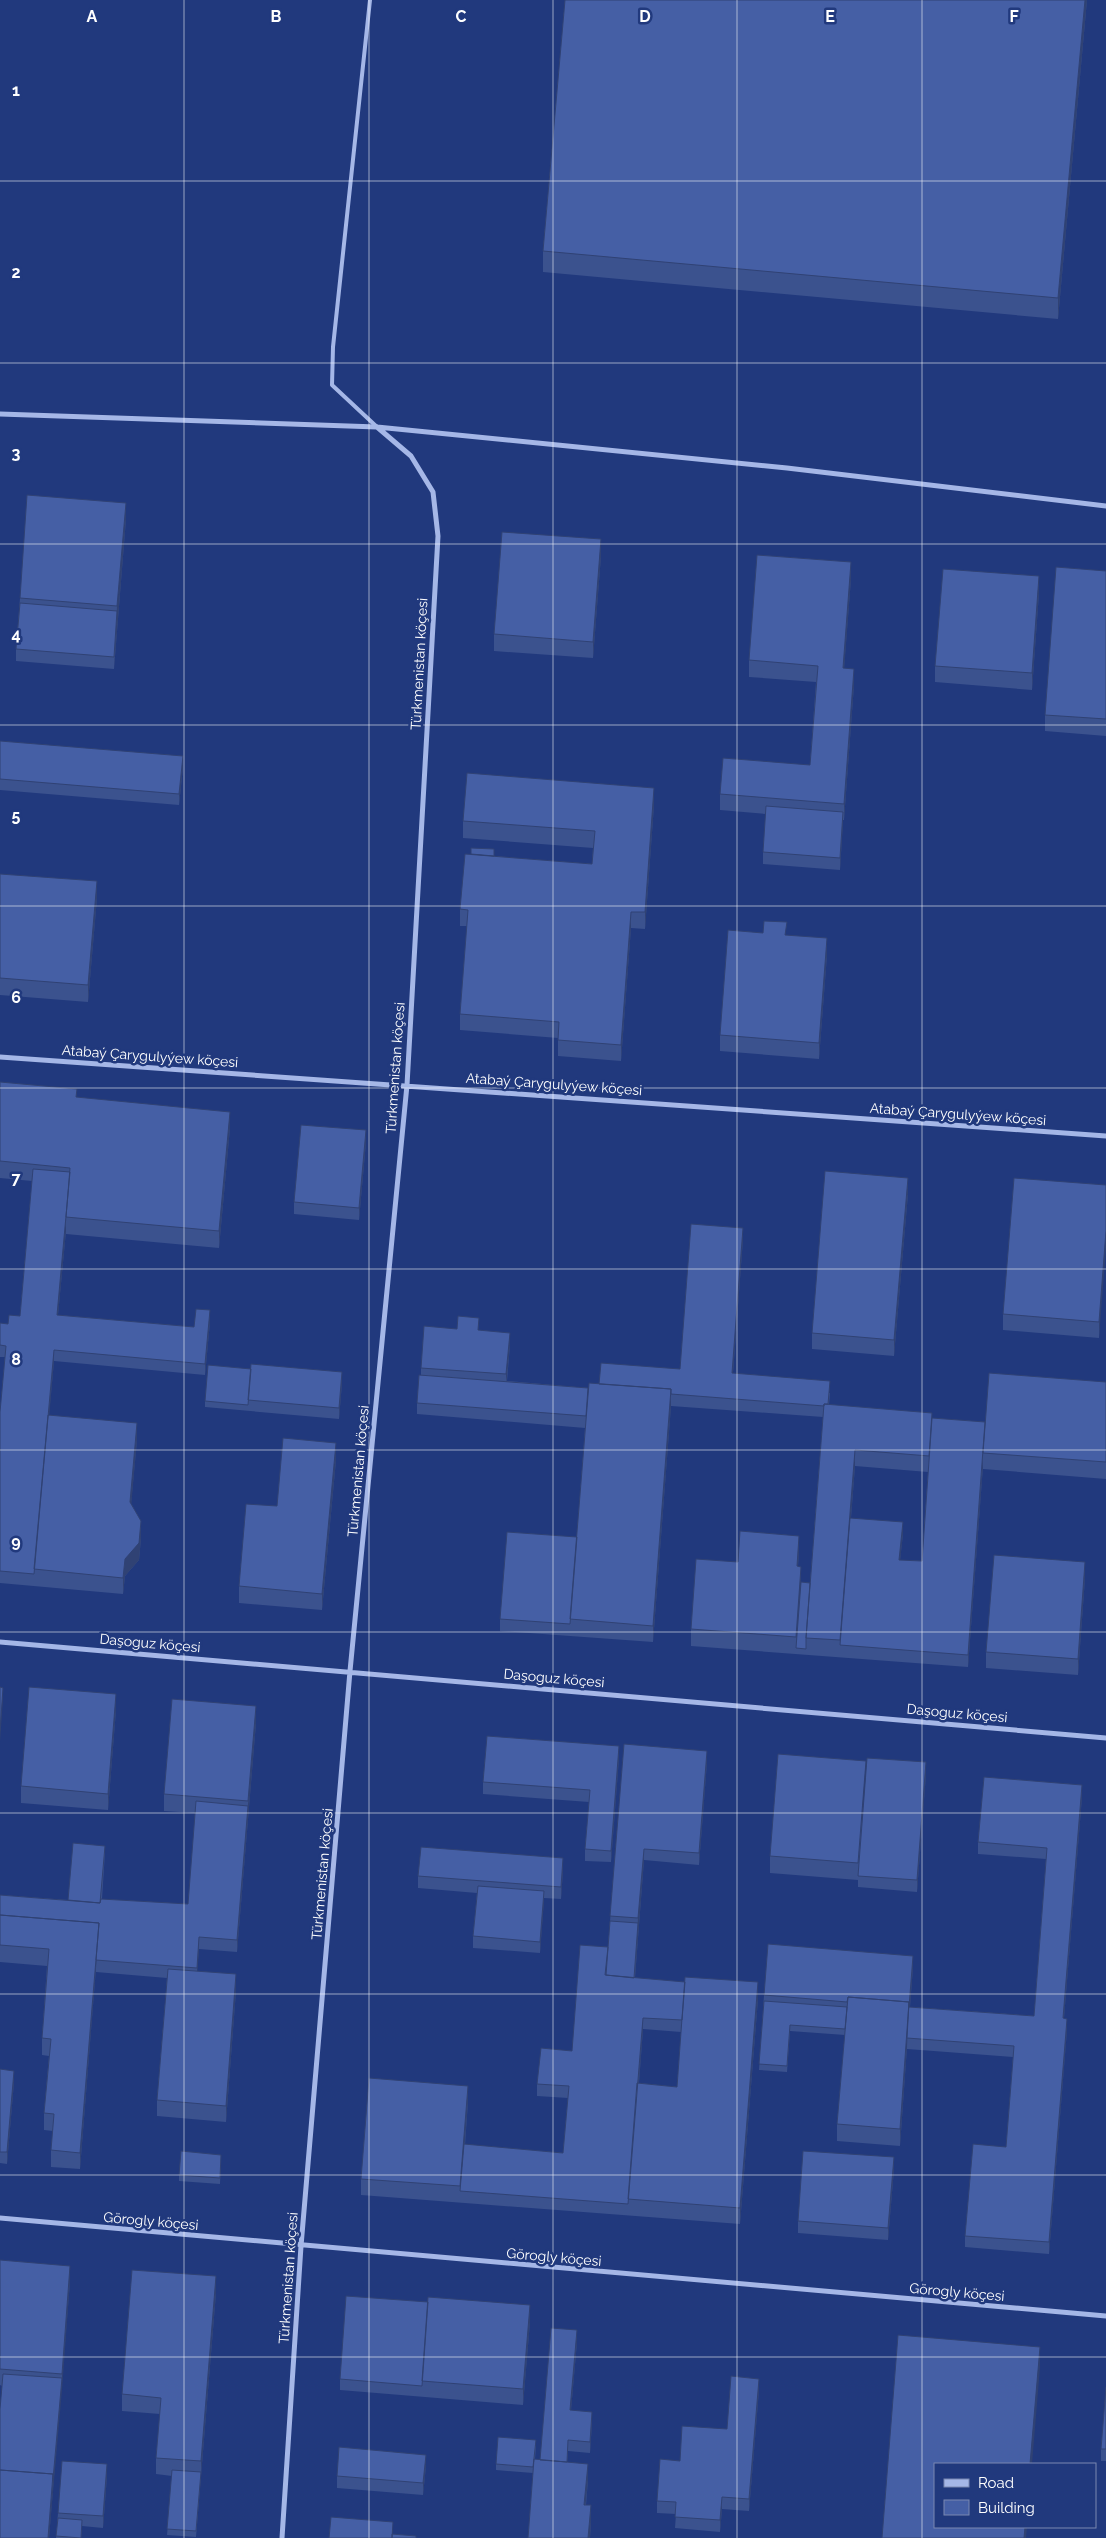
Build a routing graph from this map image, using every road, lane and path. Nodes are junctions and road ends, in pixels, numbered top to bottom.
1 (370, 0) edge
2 (0, 414) edge
3 (377, 427) junction
4 (1106, 506) edge
5 (0, 1057) edge
6 (406, 1085) junction
7 (1106, 1136) edge
8 (0, 1642) edge
9 (350, 1671) junction
10 (1106, 1738) edge
11 (0, 2218) edge
12 (301, 2246) junction
13 (1106, 2316) edge
14 (282, 2538) edge

1 - 3 lane
2 - 3 street
3 - 4 street
3 - 6 street, Türkmenistan köçesi
5 - 6 street, Atabaý Çarygulyýew köçesi
6 - 7 street, Atabaý Çarygulyýew köçesi
6 - 9 street, Türkmenistan köçesi
8 - 9 street, Daşoguz köçesi
9 - 10 street, Daşoguz köçesi
9 - 12 street, Türkmenistan köçesi
11 - 12 street, Görogly köçesi
12 - 13 street, Görogly köçesi
12 - 14 street, Türkmenistan köçesi

